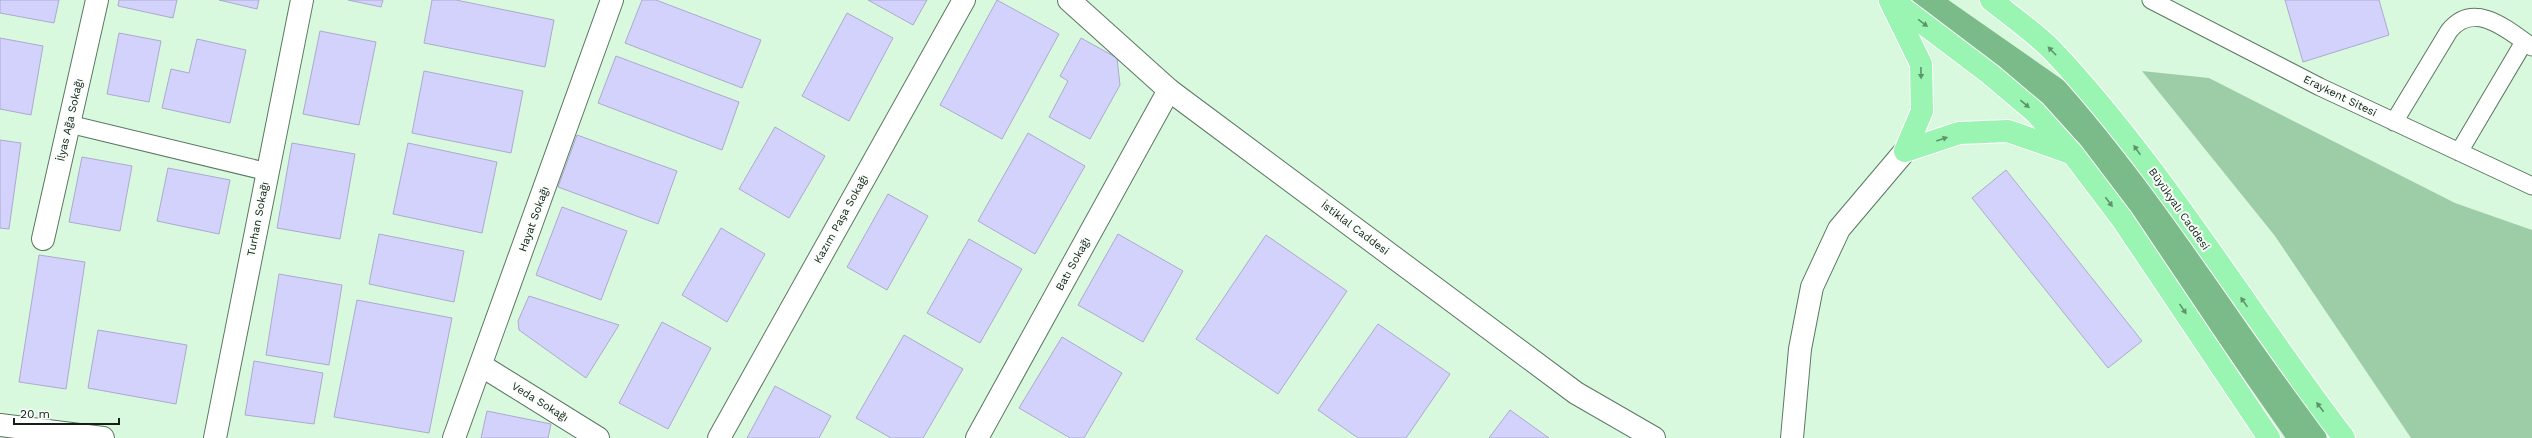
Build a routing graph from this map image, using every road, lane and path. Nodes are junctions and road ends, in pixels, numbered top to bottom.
1 (97, 0) edge
2 (302, 0) edge
3 (612, 0) edge
4 (964, 0) edge
5 (1069, 0) edge
6 (1890, 0) edge
7 (1991, 0) edge
8 (2151, 0) edge
9 (2528, 44) edge
10 (1169, 90) junction
11 (2394, 122) junction
12 (69, 124) junction
13 (1905, 151) junction
14 (2459, 152) junction
15 (2072, 153) junction
16 (268, 172) junction
17 (2532, 186) edge
18 (43, 239) dead end
19 (482, 366) junction
20 (0, 425) edge
21 (96, 437) edge
22 (215, 438) edge
23 (454, 438) edge
24 (598, 438) edge
25 (718, 438) edge
26 (977, 438) edge
27 (1654, 438) edge
28 (1792, 438) edge
29 (2268, 438) edge
30 (2344, 438) edge

1 - 12 street, İlyas Ağa Sokağı
2 - 16 street, Turhan Sokağı
3 - 19 street, Hayat Sokağı
4 - 25 street, Kazım Paşa Sokağı
5 - 10 street, İstiklal Caddesi
6 -> 13 highway
6 -> 15 highway
30 -> 7 highway, Büyükyalı Caddesi
8 - 11 lane, Eraykent Sitesi
9 - 11 lane
9 - 14 lane
10 - 26 street, Batı Sokağı
10 - 27 street, İstiklal Caddesi
11 - 14 lane, Eraykent Sitesi
12 - 16 lane
12 - 18 street, İlyas Ağa Sokağı
13 -> 15 highway
13 - 28 street
14 - 17 lane, Eraykent Sitesi
15 -> 29 highway
16 - 22 street, Turhan Sokağı
19 - 23 street, Hayat Sokağı
19 - 24 street, Veda Sokağı
20 - 21 street

